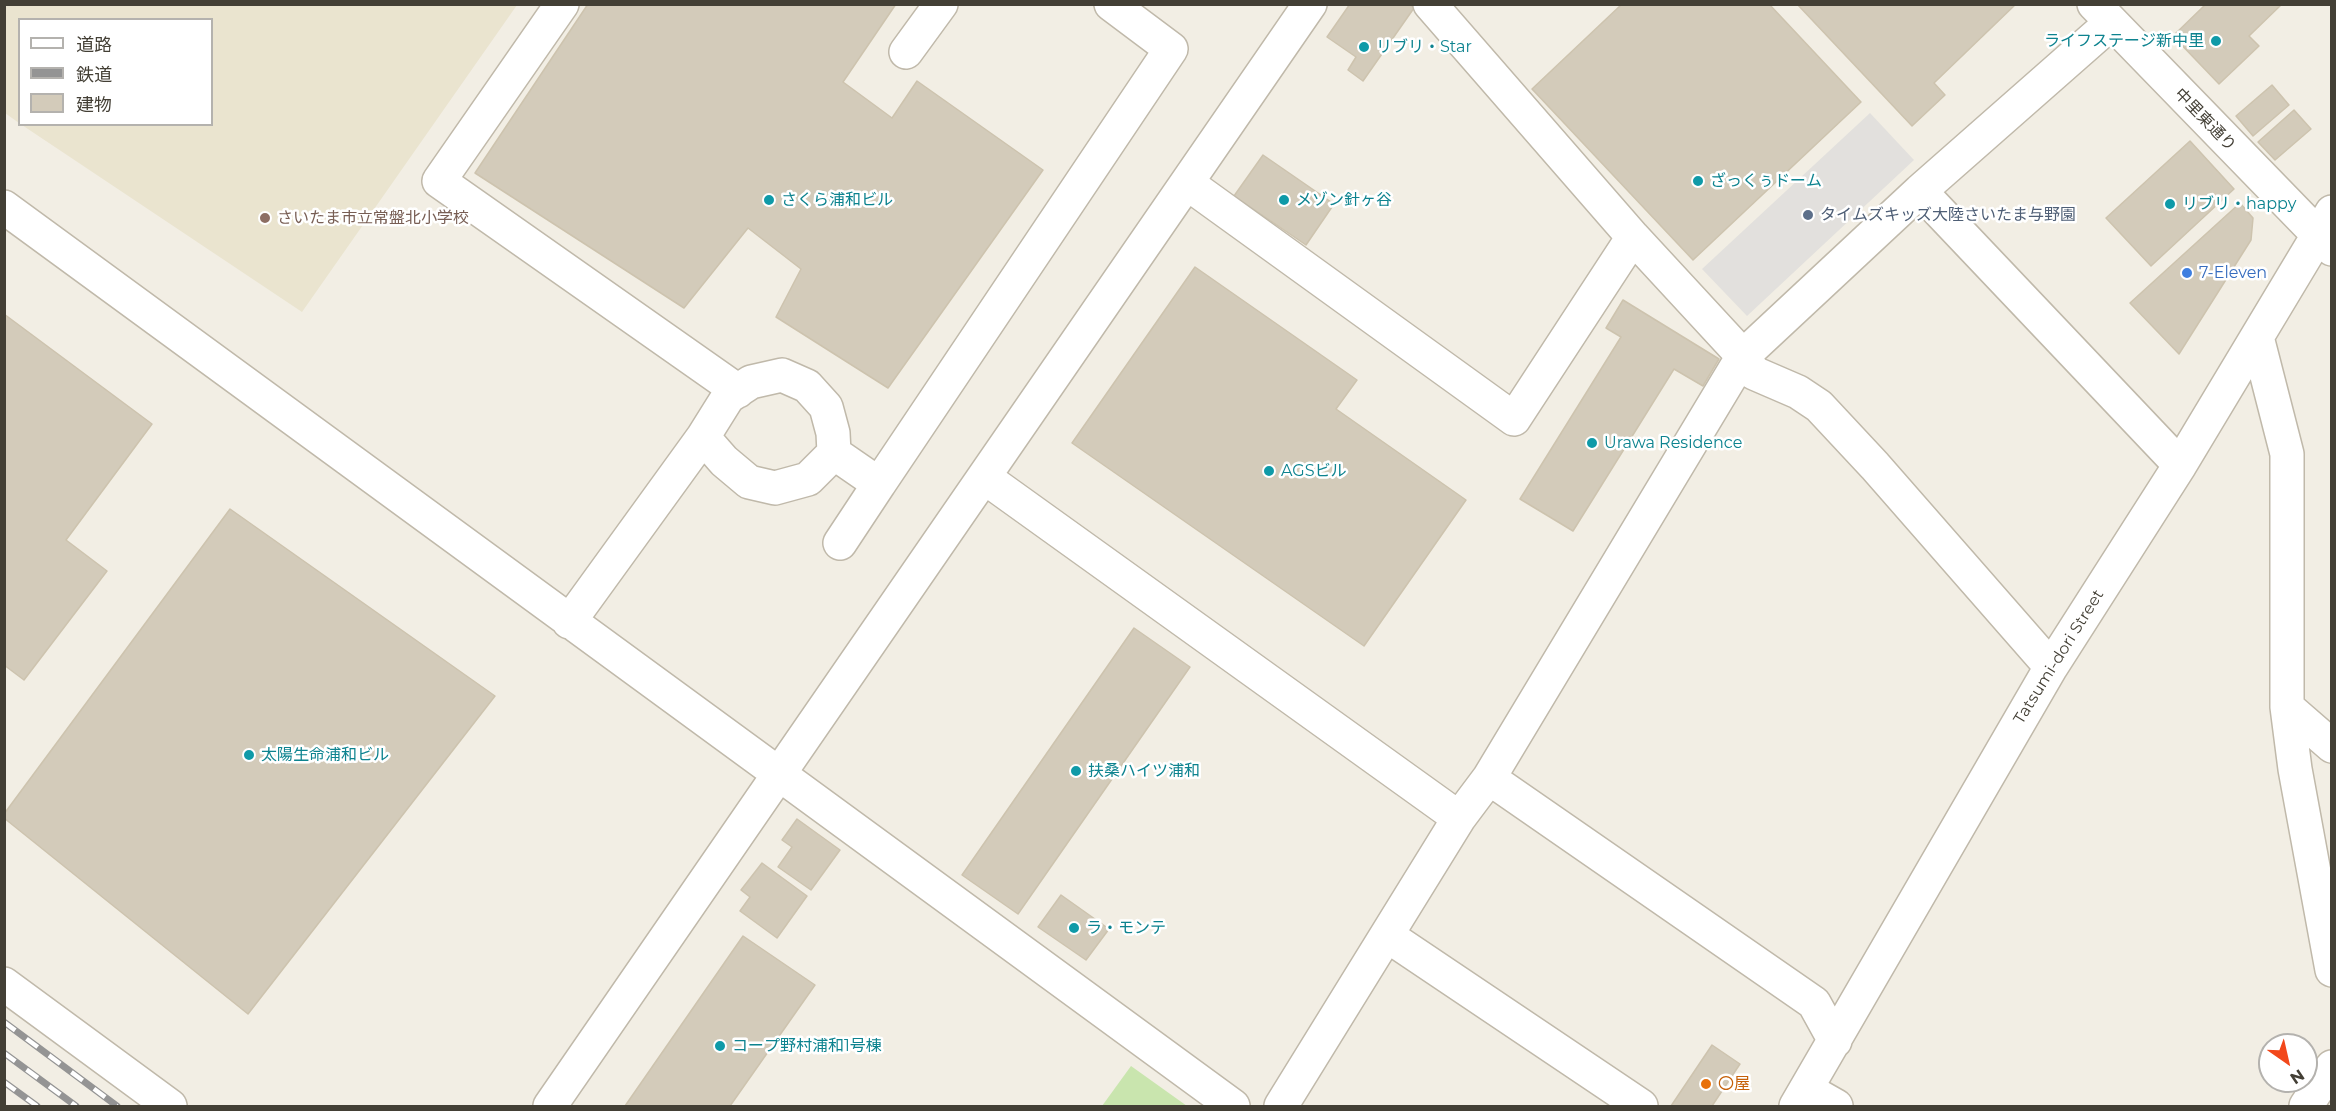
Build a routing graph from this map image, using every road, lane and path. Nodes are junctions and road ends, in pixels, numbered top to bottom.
1 (562, 4) edge
2 (941, 4) edge
3 (1111, 4) edge
4 (1310, 4) edge
5 (1430, 4) edge
6 (2102, 14) edge
7 (906, 52) dead end
8 (1187, 183) junction
9 (1920, 191) junction
10 (4, 207) edge
11 (2327, 232) edge
12 (1633, 237) junction
13 (2257, 337) junction
14 (1743, 356) junction
15 (738, 391) junction
16 (703, 437) junction
17 (834, 453) junction
18 (2180, 465) junction
19 (984, 477) junction
20 (879, 484) junction
21 (840, 543) dead end
22 (569, 621) junction
23 (2051, 667) junction
24 (2287, 707) junction
25 (2331, 746) edge
26 (778, 775) junction
27 (1489, 778) junction
28 (1459, 818) junction
29 (1388, 936) junction
30 (2331, 970) edge
31 (4, 984) edge
32 (1834, 1041) junction
33 (2331, 1067) edge
34 (1801, 1098) edge
35 (170, 1107) edge
36 (550, 1107) edge
37 (1233, 1107) edge
38 (1281, 1107) edge
39 (1641, 1107) edge
40 (1836, 1107) edge
41 (2306, 1107) edge

1 - 15 street
2 - 7 street
3 - 20 street
4 - 8 street
5 - 12 street
6 - 9 street
6 - 11 street, 中里東通り
8 - 12 street
8 - 19 street
9 - 14 street
9 - 18 street
10 - 22 street
11 - 13 street, Tatsumi-dori Street
12 - 14 street
13 - 18 street, Tatsumi-dori Street
13 - 24 street
14 - 23 street
14 - 27 street
15 - 16 street
15 - 17 street
16 - 17 street
16 - 22 street
17 - 20 street
18 - 23 street, Tatsumi-dori Street
19 - 26 street
19 - 28 street
20 - 21 street
22 - 26 street
23 - 32 street, Tatsumi-dori Street
24 - 25 street
24 - 30 street
26 - 36 street
26 - 37 street
27 - 28 street
27 - 32 street
28 - 29 street
29 - 38 street
29 - 39 street
31 - 35 street
32 - 34 street, Tatsumi-dori Street
33 - 41 street
34 - 40 street

